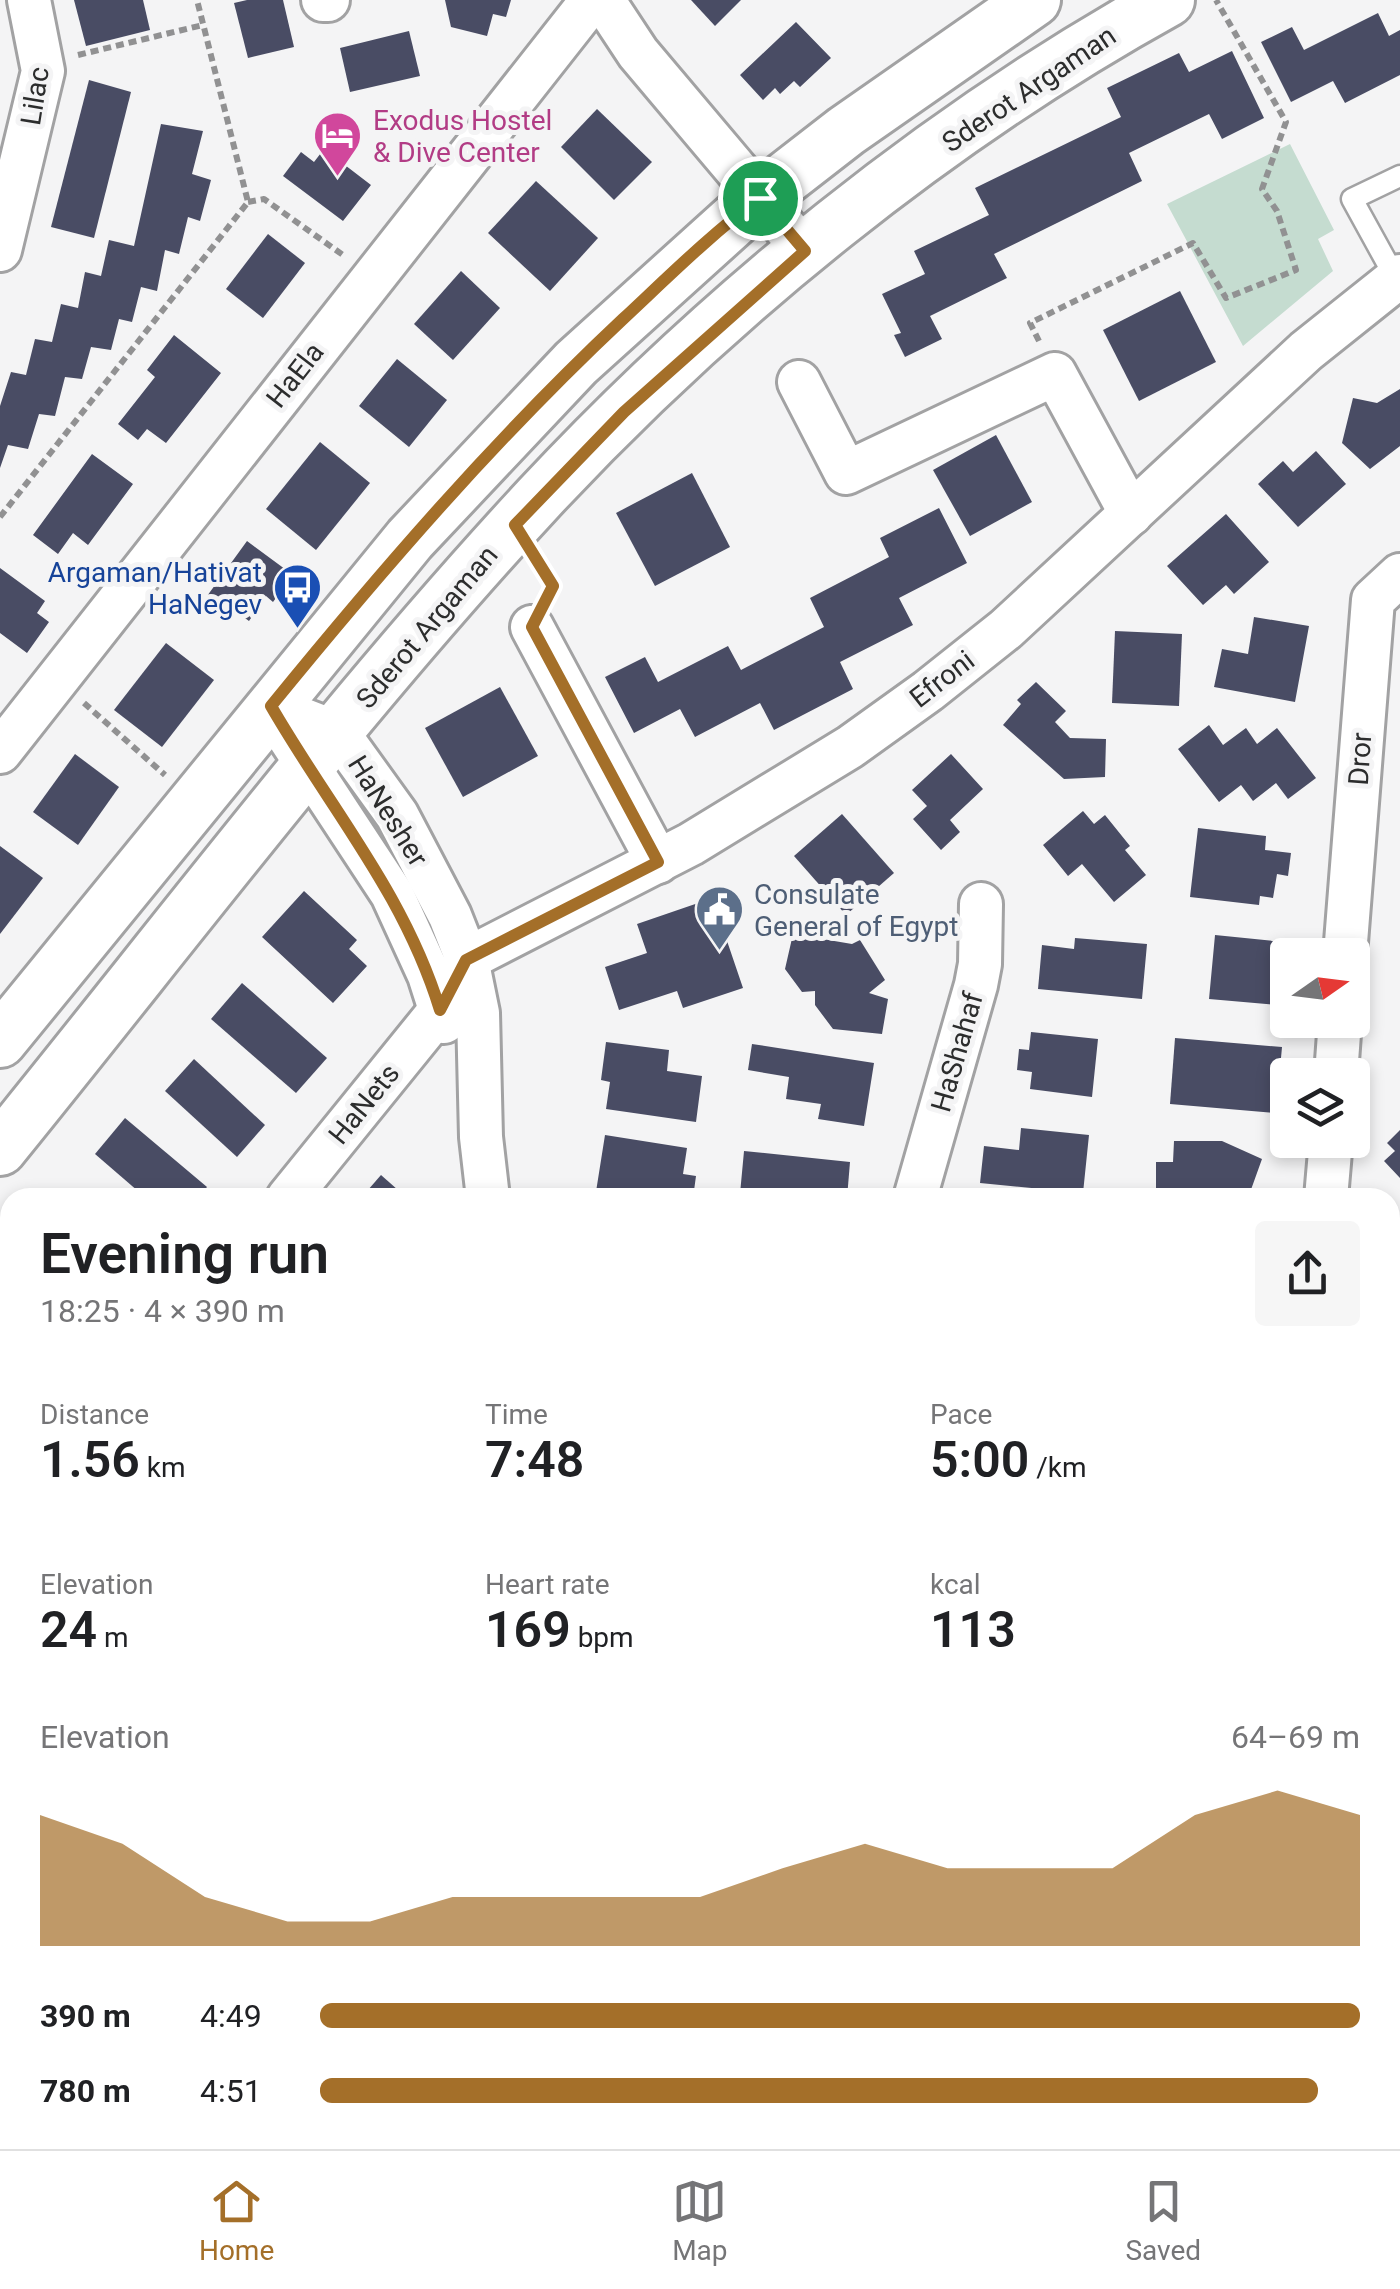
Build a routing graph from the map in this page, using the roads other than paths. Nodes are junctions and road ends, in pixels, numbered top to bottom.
1 (29, 0) edge
2 (592, 0) edge
3 (603, 0) edge
4 (1034, 0) edge
5 (1168, 0) edge
6 (1400, 176) edge
7 (760, 198) junction
8 (0, 250) edge
9 (805, 251) junction
10 (1398, 277) edge
11 (799, 382) dead end
12 (1132, 514) junction
13 (1400, 575) edge
14 (532, 627) road end
15 (271, 706) junction
16 (0, 752) edge
17 (323, 752) junction
18 (658, 862) junction
19 (981, 904) dead end
20 (1346, 938) edge
21 (467, 959) junction
22 (440, 1010) junction
23 (0, 1040) edge
24 (481, 1137) junction
25 (0, 1150) edge
26 (1329, 1158) edge
27 (296, 1188) edge
28 (487, 1188) edge
29 (918, 1188) edge
30 (1327, 1188) edge

1 - 8 street, Lilac
2 - 16 street, HaEla
3 - 7 street
4 - 7 street
5 - 9 street, Sderot Argaman
6 - 10 lane
7 - 9 street
7 - 15 street
9 - 17 street, Sderot Argaman
10 - 12 street, Efroni
11 - 12 street
12 - 18 street, Efroni
13 - 20 street, Dror
14 - 18 street
15 - 17 street, HaNesher
15 - 23 street
17 - 21 street, HaNesher
17 - 22 street, HaNesher
17 - 25 street, Sderot Argaman
18 - 21 street, Efroni
19 - 29 street, HaShahaf
21 - 22 street
21 - 24 street, HaNesher
22 - 24 street, HaNesher
22 - 27 street, HaNets
24 - 28 street, HaNesher
26 - 30 street

